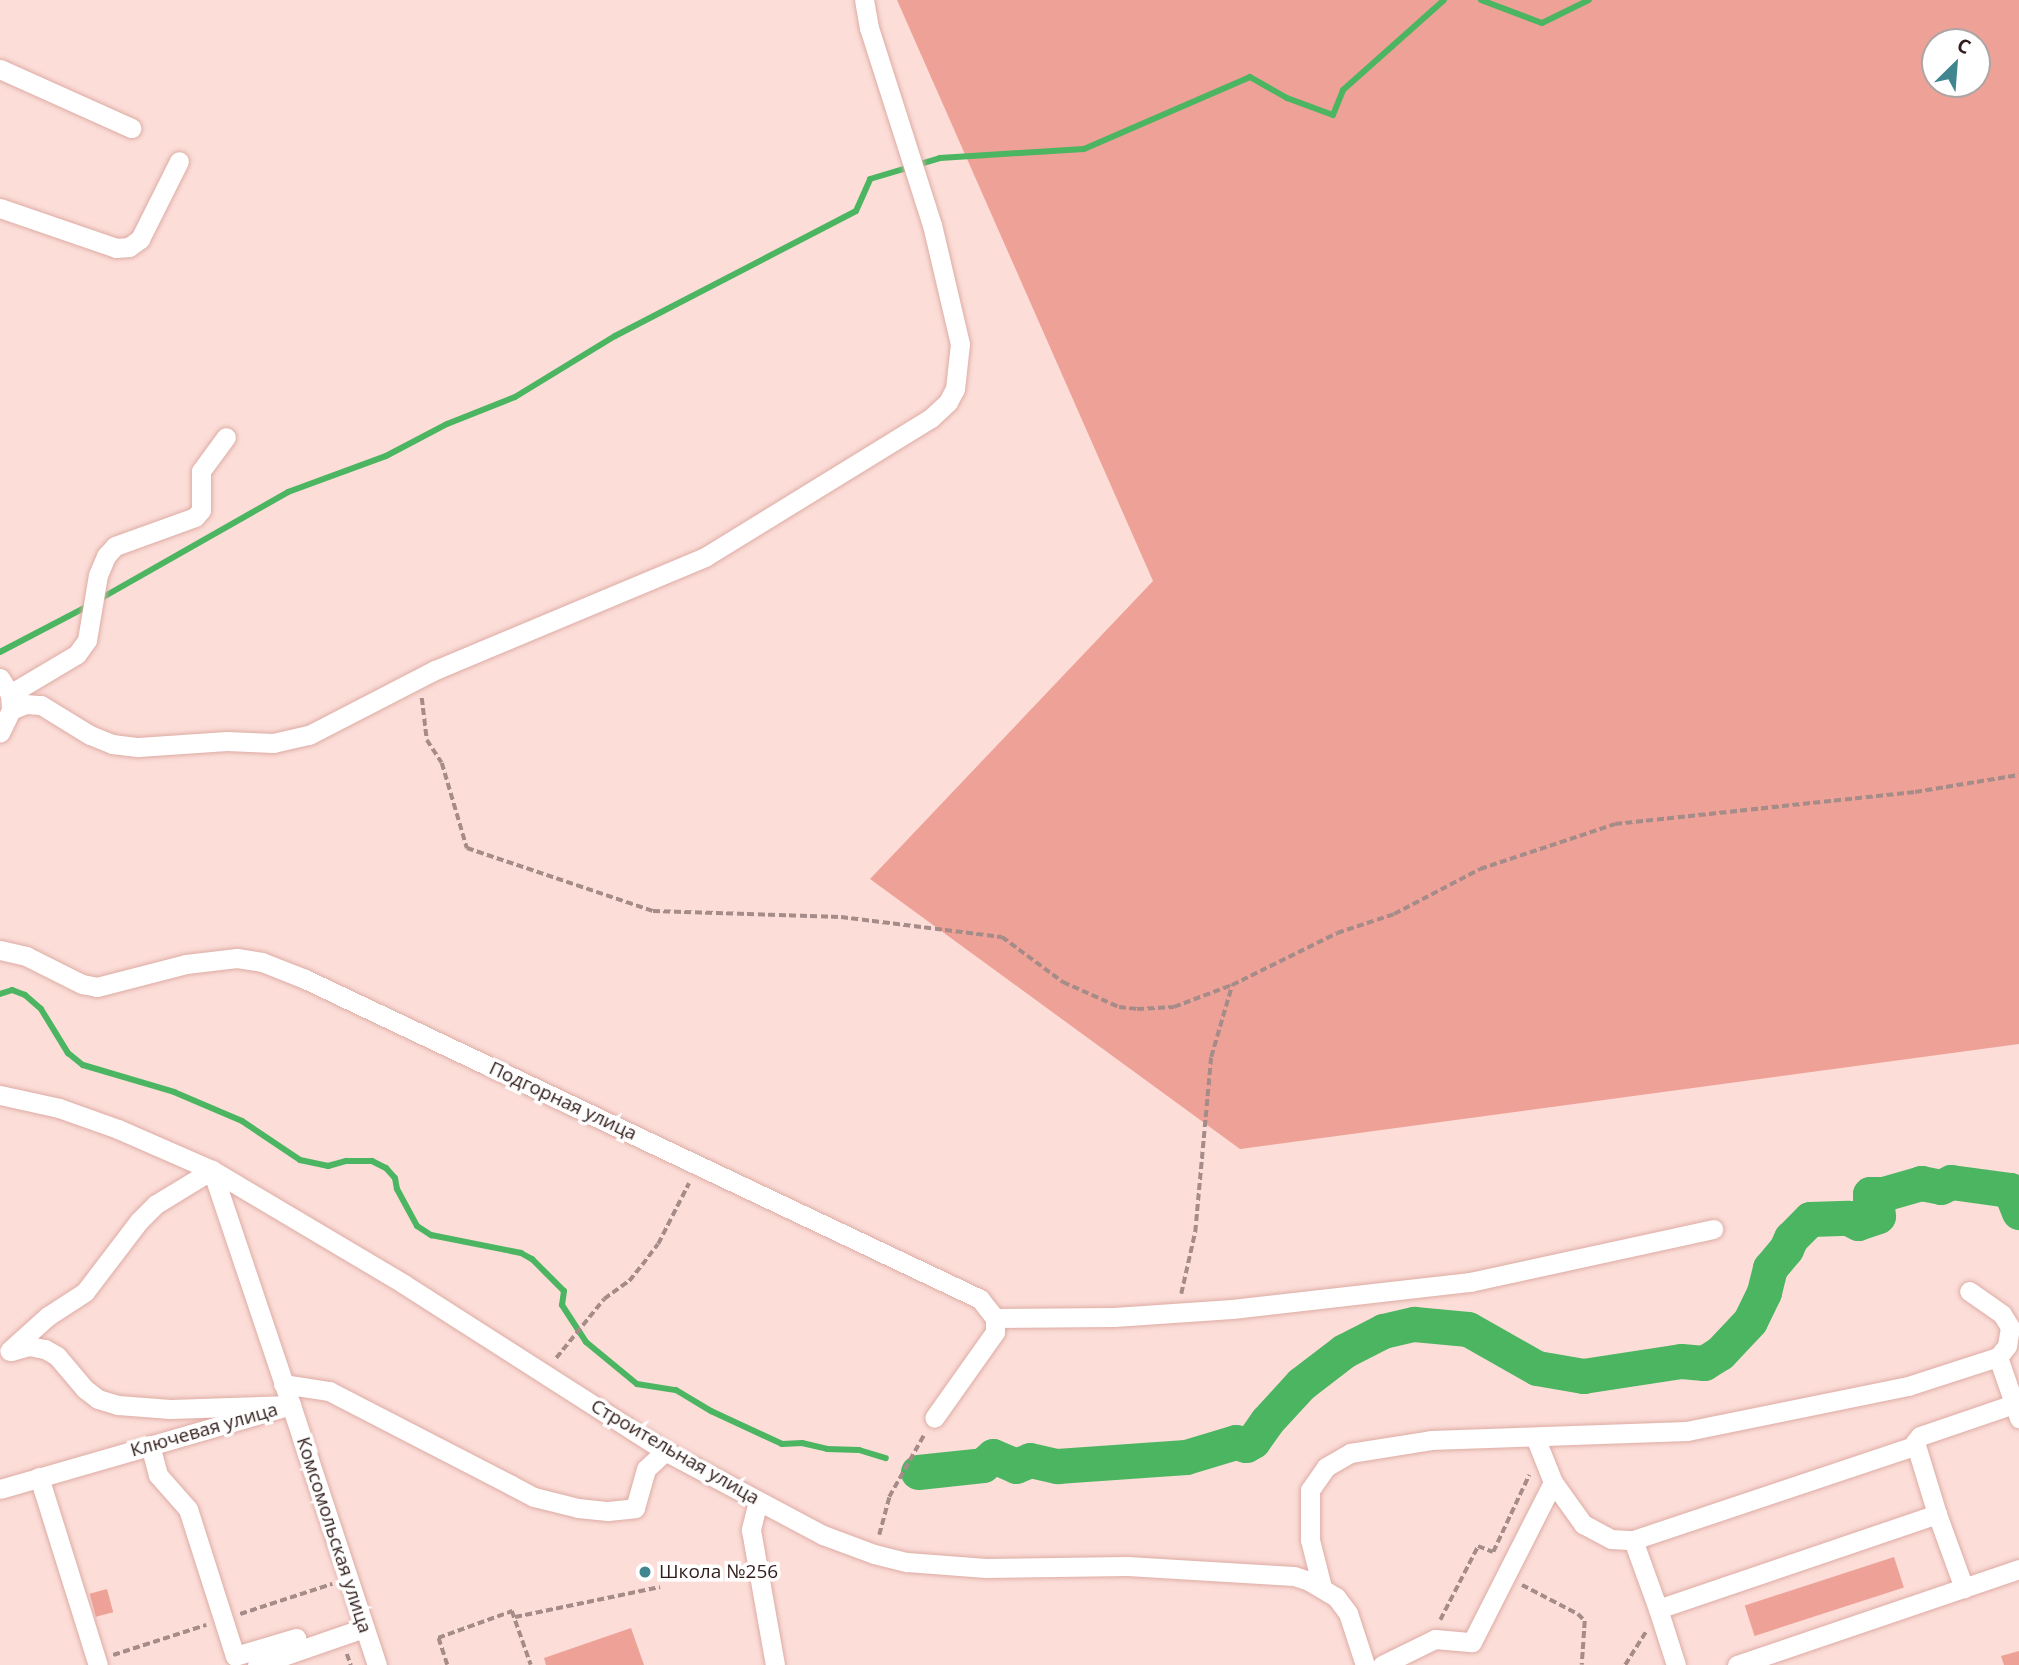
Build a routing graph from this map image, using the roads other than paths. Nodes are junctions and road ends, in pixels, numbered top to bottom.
1 (864, 0) edge
2 (0, 69) edge
3 (131, 128) dead end
4 (179, 161) dead end
5 (0, 208) edge
6 (226, 437) dead end
7 (7, 694) edge
8 (0, 733) edge
9 (0, 950) edge
10 (0, 1095) edge
11 (212, 1170) junction
12 (1713, 1229) dead end
13 (1969, 1291) dead end
14 (995, 1318) junction
15 (5, 1353) edge
16 (1998, 1357) junction
17 (284, 1384) junction
18 (291, 1405) junction
19 (2017, 1411) edge
20 (933, 1418) dead end
21 (1538, 1444) junction
22 (150, 1445) junction
23 (1914, 1446) junction
24 (665, 1451) junction
25 (39, 1477) junction
26 (1553, 1482) junction
27 (0, 1489) edge
28 (758, 1501) junction
29 (1937, 1514) junction
30 (1633, 1540) junction
31 (2019, 1569) edge
32 (1322, 1587) junction
33 (1964, 1588) junction
34 (1658, 1609) junction
35 (364, 1628) junction
36 (296, 1638) dead end
37 (98, 1665) edge
38 (257, 1665) edge
39 (377, 1665) edge
40 (775, 1665) edge
41 (1365, 1665) edge
42 (1382, 1665) edge
43 (1676, 1665) edge
44 (1737, 1665) edge

1 - 7 street
2 - 3 street
4 - 5 street
6 - 7 street
7 - 8 street
9 - 14 street, Подгорная улица
10 - 11 street, Строительная улица
11 - 15 street
11 - 17 street, Ключевая улица
11 - 24 street, Строительная улица
12 - 14 street
13 - 16 street
14 - 20 street
15 - 18 street
16 - 19 street
16 - 21 street
17 - 18 street, Ключевая улица
17 - 24 street
18 - 22 street, Ключевая улица
18 - 35 street, Комсомольская улица
19 - 23 street
21 - 26 street
21 - 32 street
22 - 25 street, Ключевая улица
22 - 36 street
23 - 29 street
23 - 30 street
24 - 28 street, Строительная улица
25 - 27 street, Ключевая улица
25 - 37 street
26 - 30 street
26 - 42 street
28 - 32 street, Строительная улица
28 - 40 street
29 - 33 street
29 - 34 street
30 - 34 street
31 - 33 street
32 - 41 street, Строительная улица
33 - 44 street
34 - 43 street
35 - 38 street
35 - 39 street, Комсомольская улица

